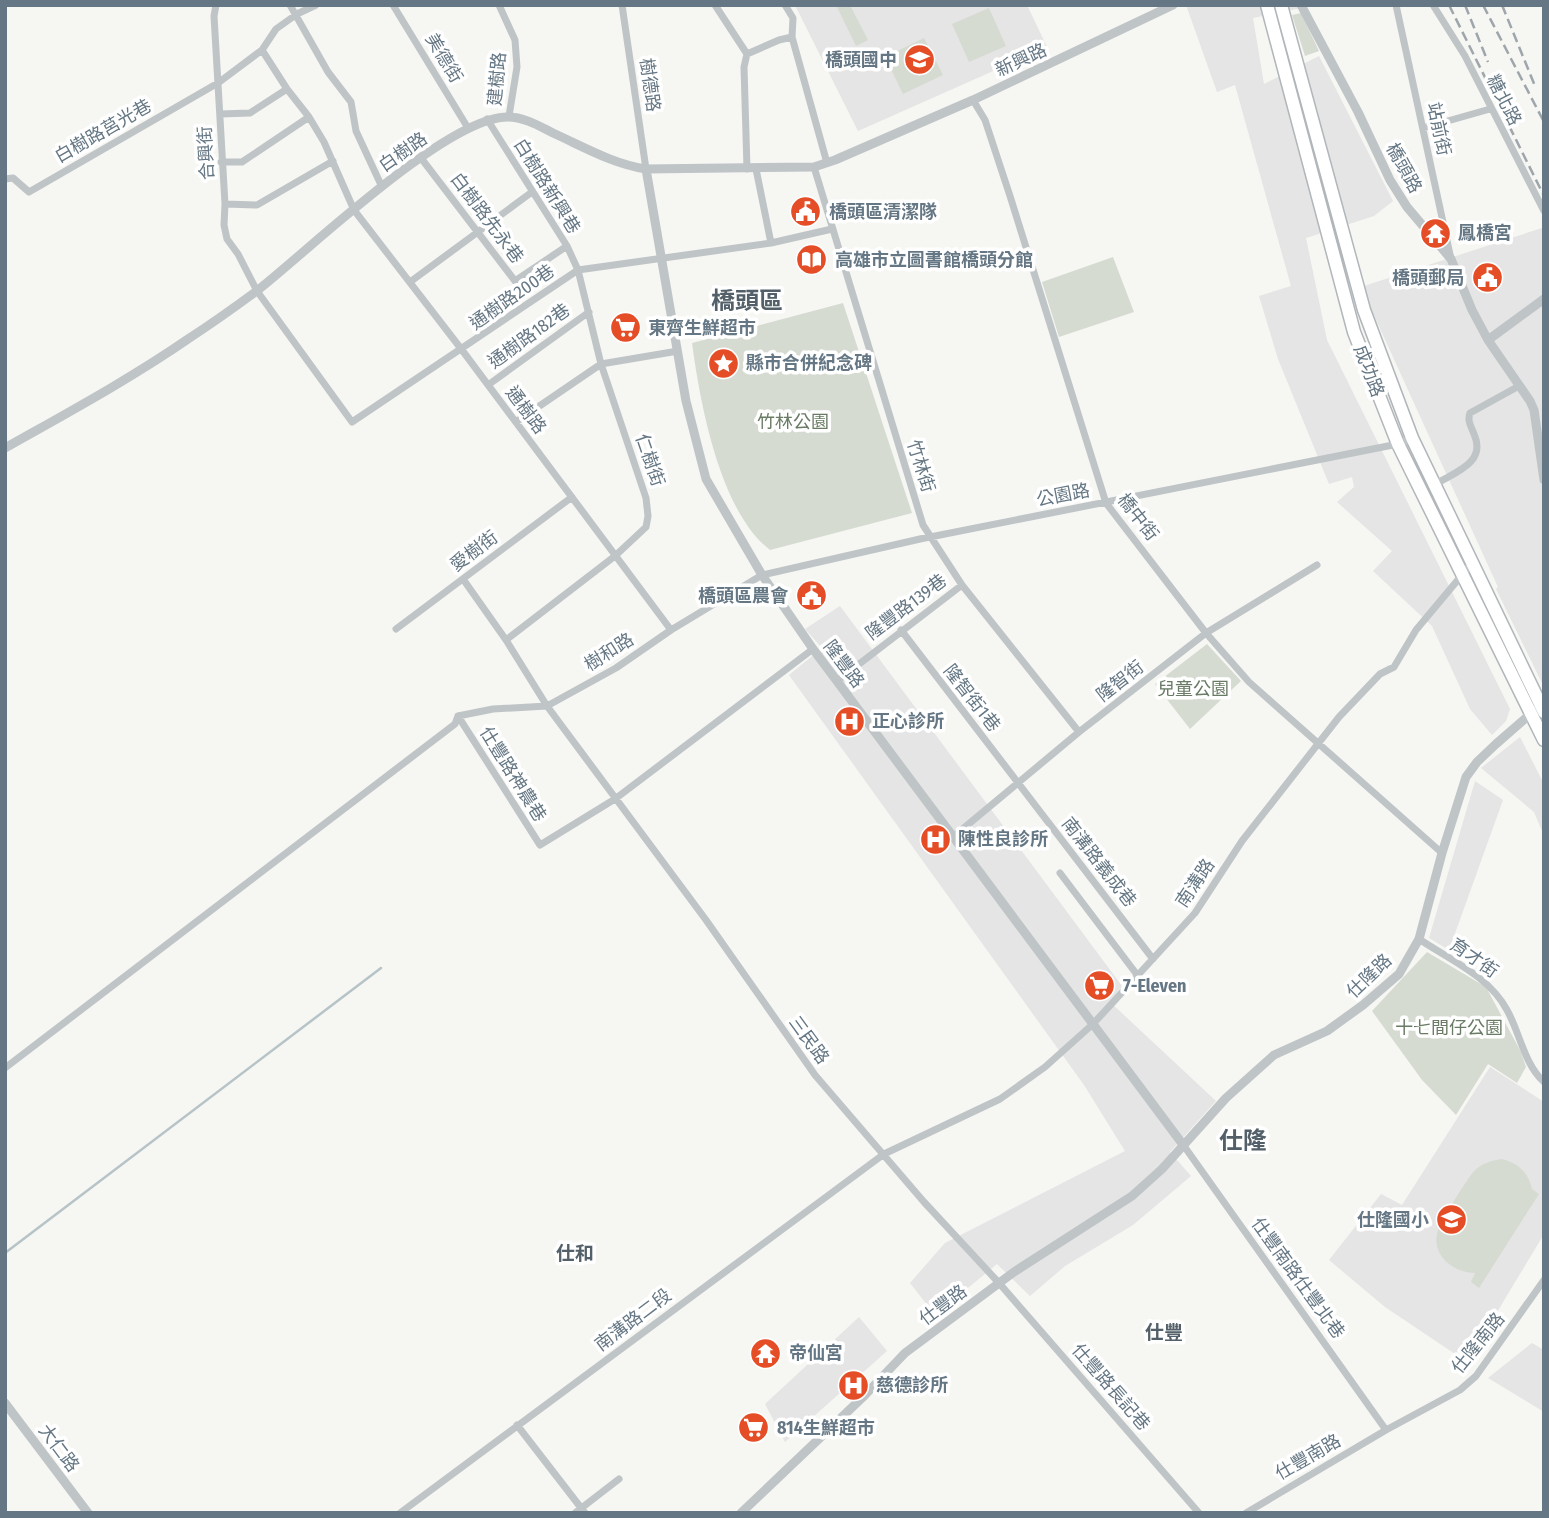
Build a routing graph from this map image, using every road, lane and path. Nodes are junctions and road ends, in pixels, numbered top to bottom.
1 (216, 5) edge
2 (290, 5) edge
3 (316, 5) edge
4 (393, 5) edge
5 (499, 5) edge
6 (715, 5) edge
7 (785, 5) edge
8 (1173, 5) edge
9 (1267, 5) edge
10 (1281, 5) edge
11 (1301, 5) edge
12 (1395, 5) edge
13 (1433, 5) edge
14 (625, 6) edge
15 (297, 14) junction
16 (792, 37) junction
17 (262, 50) junction
18 (747, 54) junction
19 (218, 83) junction
20 (287, 89) junction
21 (973, 100) junction
22 (1490, 109) junction
23 (220, 114) junction
24 (509, 116) junction
25 (309, 117) junction
26 (487, 119) junction
27 (468, 128) junction
28 (1423, 128) junction
29 (880, 141) joint
30 (421, 158) junction
31 (333, 161) junction
32 (221, 162) junction
33 (827, 163) junction
34 (814, 167) junction
35 (751, 169) junction
36 (646, 170) junction
37 (5, 179) edge
38 (382, 187) junction
39 (532, 192) junction
40 (225, 204) junction
41 (354, 210) junction
42 (1544, 211) edge
43 (832, 229) junction
44 (478, 232) junction
45 (771, 243) junction
46 (567, 246) junction
47 (1451, 259) junction
48 (663, 260) junction
49 (578, 270) junction
50 (410, 282) junction
51 (257, 291) junction
52 (1544, 299) edge
53 (589, 312) junction
54 (1488, 340) junction
55 (462, 350) junction
56 (678, 351) junction
57 (601, 364) junction
58 (488, 385) junction
59 (1519, 386) junction
60 (516, 422) junction
61 (1412, 438) junction
62 (1398, 444) junction
63 (5, 448) edge
64 (1544, 480) edge
65 (1434, 485) junction
66 (572, 497) junction
67 (1105, 503) junction
68 (929, 538) junction
69 (615, 556) junction
70 (1472, 563) junction
71 (1317, 565) dead end
72 (762, 575) junction
73 (1461, 575) junction
74 (463, 579) junction
75 (962, 585) junction
76 (396, 629) dead end
77 (671, 631) junction
78 (901, 631) junction
79 (1206, 633) junction
80 (506, 640) junction
81 (813, 649) junction
82 (837, 681) junction
83 (547, 706) junction
84 (1540, 708) edge
85 (458, 716) junction
86 (1079, 732) junction
87 (1544, 740) edge
88 (1319, 743) junction
89 (1019, 784) junction
90 (615, 799) junction
91 (953, 836) junction
92 (1442, 853) junction
93 (1060, 873) dead end
94 (1419, 939) junction
95 (1153, 959) junction
96 (1138, 976) junction
97 (1093, 1024) junction
98 (5, 1068) edge
99 (1544, 1082) edge
100 (1184, 1146) junction
101 (884, 1154) junction
102 (1544, 1280) edge
103 (999, 1283) junction
104 (5, 1403) edge
105 (517, 1425) junction
106 (1386, 1430) junction
107 (619, 1479) dead end
108 (581, 1511) edge
109 (746, 1511) edge
110 (88, 1513) edge
111 (400, 1513) edge
112 (1199, 1513) edge
113 (1246, 1513) edge

1 - 19 street, 合興街
2 - 15 street
3 - 15 street
4 - 27 street, 美德街
5 - 24 street, 建樹路
6 - 18 street
7 - 16 street
8 - 21 street, 新興路
9 - 62 main road, 成功路
10 - 61 main road, 成功路
11 - 47 street, 橋頭路
12 - 28 street, 站前街
13 - 22 street, 糖北路
14 - 36 street, 樹德路
15 - 17 street
15 - 38 street
16 - 18 street
16 - 33 street
17 - 19 street
17 - 20 street, 通樹路
18 - 35 street
19 - 23 street, 合興街
19 - 37 street, 白樹路莒光巷
20 - 23 street
20 - 25 street, 通樹路
21 - 29 street, 新興路
21 - 67 street, 橋中街
22 - 28 street
22 - 42 street, 糖北路
23 - 32 street, 合興街
24 - 26 street, 白樹路
24 - 36 street, 白樹路
25 - 31 street, 通樹路
25 - 32 street
26 - 27 street, 白樹路
26 - 39 street, 白樹路新興巷
27 - 30 street, 白樹路
28 - 47 street, 站前街
29 - 33 street, 白樹路
30 - 38 street, 白樹路
30 - 44 street, 白樹路先永巷
31 - 40 street
31 - 41 street, 通樹路
32 - 40 street, 合興街
33 - 34 street, 白樹路
34 - 35 street, 白樹路
34 - 43 street, 竹林街
35 - 36 street, 白樹路
35 - 45 street
36 - 48 street, 隆豐路
38 - 41 street, 白樹路
39 - 44 street
39 - 46 street, 白樹路新興巷
40 - 51 street, 合興街
41 - 50 street, 通樹路
41 - 51 street, 白樹路
43 - 45 street, 通樹路200巷
43 - 68 street, 竹林街
44 - 46 street, 白樹路先永巷
44 - 50 street
45 - 48 street, 通樹路200巷
46 - 49 street, 白樹路新興巷
47 - 54 street, 橋頭路
48 - 49 street, 通樹路200巷
48 - 56 street, 隆豐路
49 - 53 street, 仁樹街
49 - 55 street, 通樹路200巷
50 - 55 street, 通樹路
51 - 55 street, 合興街
51 - 63 street, 白樹路
52 - 54 street
53 - 57 street, 仁樹街
53 - 58 street, 通樹路182巷
54 - 59 street, 橋頭路
55 - 58 street, 通樹路
56 - 57 street
56 - 72 street, 隆豐路
57 - 60 street
57 - 69 street, 仁樹街
58 - 60 street, 通樹路
59 - 64 street, 橋頭路
59 - 65 street
60 - 66 street, 通樹路
61 - 62 street, 公園路
61 - 65 main road, 成功路
62 - 67 street, 公園路
62 - 73 main road, 成功路
65 - 70 main road, 成功路
66 - 69 street, 通樹路
66 - 74 street, 愛樹街
67 - 68 street, 公園路
67 - 79 street, 橋中街
68 - 72 street, 公園路
68 - 75 street, 竹林街
69 - 77 street, 通樹路
69 - 80 street, 仁樹街
70 - 73 street, 南溝路
70 - 84 main road, 成功路
71 - 79 street, 隆智街
72 - 77 street, 樹和路
72 - 81 street, 隆豐路
73 - 84 main road, 成功路
73 - 88 street, 南溝路
74 - 76 street, 愛樹街
74 - 80 street, 三民路
75 - 78 street, 隆豐路139巷
75 - 86 street, 竹林街
77 - 83 street, 樹和路
78 - 82 street, 隆豐路139巷
78 - 89 street, 隆智街1巷
79 - 86 street, 隆智街
79 - 88 street, 橋中街
80 - 83 street, 三民路
81 - 82 street, 隆豐路
81 - 90 street
82 - 91 street, 隆豐路
83 - 85 street, 樹和路
83 - 90 street, 三民路
84 - 87 main road
84 - 92 street, 仕隆路
85 - 90 street, 仕豐路神農巷
85 - 98 street
86 - 89 street, 隆智街
88 - 92 street, 橋中街
88 - 95 street, 南溝路
89 - 91 street, 隆智街
89 - 95 street, 南溝路義成巷
90 - 101 street, 三民路
91 - 97 street, 隆豐路
92 - 94 street, 仕隆路
93 - 96 street
94 - 99 street, 育才街
94 - 100 street, 仕隆路
95 - 96 street, 南溝路
96 - 97 street, 南溝路
97 - 100 street, 隆豐路
97 - 101 street, 南溝路
100 - 103 street, 仕豐路
100 - 106 street, 仕豐南路仕豐北巷
101 - 103 street, 三民路
101 - 105 street, 南溝路二段
102 - 106 street, 仕隆南路
103 - 109 street, 仕豐路
103 - 112 street, 仕豐路長記巷
104 - 110 street, 大仁路
105 - 108 street
105 - 111 street, 南溝路二段
106 - 113 street, 仕豐南路
107 - 108 street

